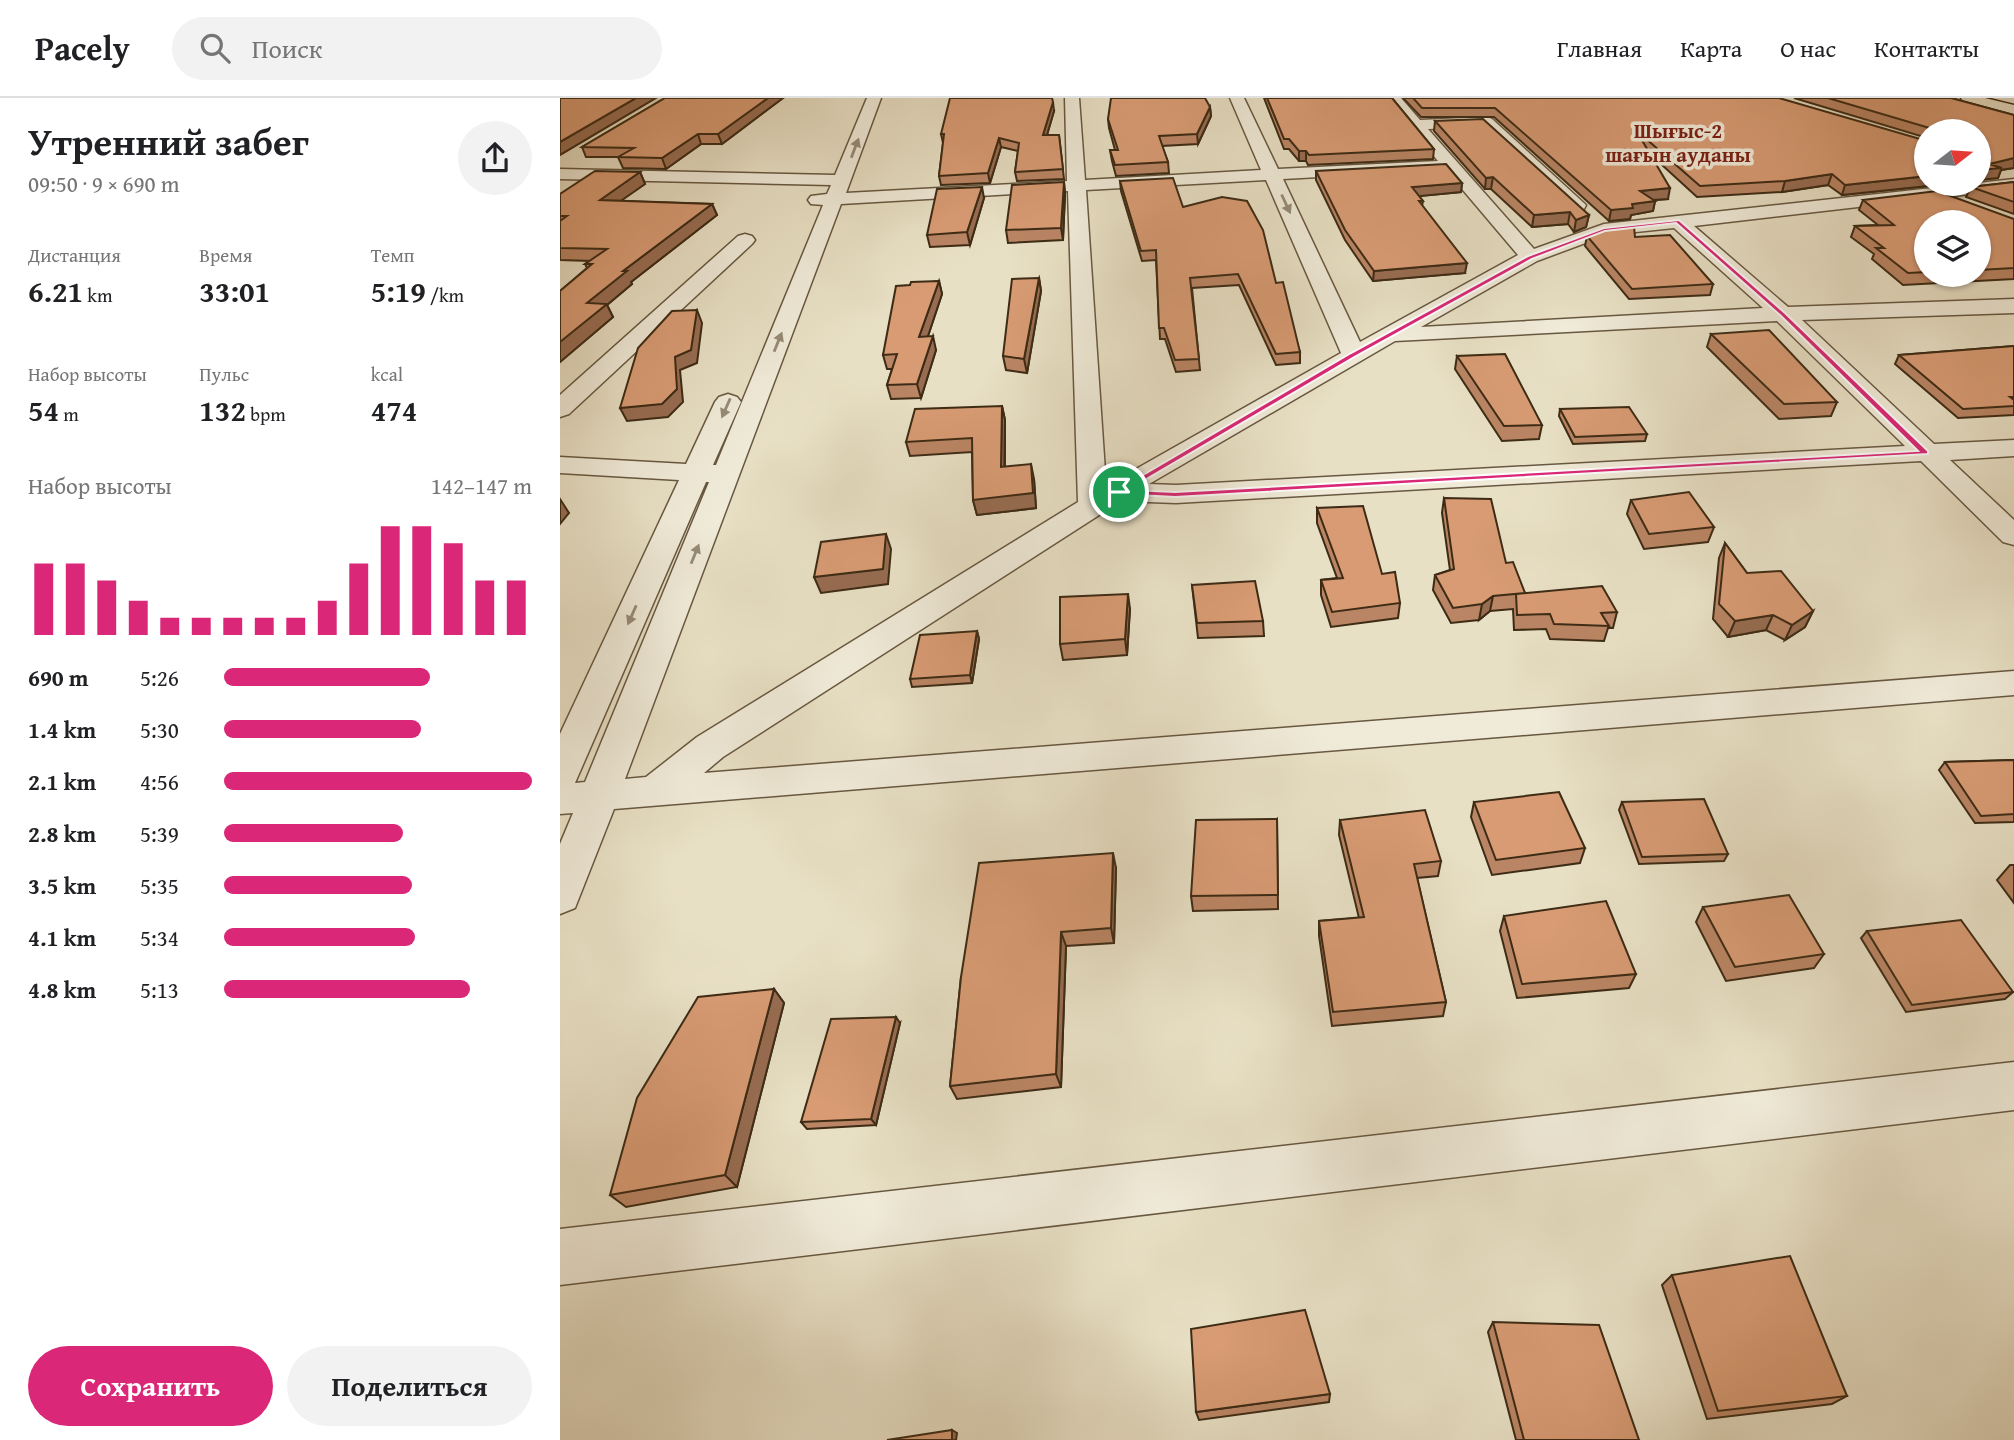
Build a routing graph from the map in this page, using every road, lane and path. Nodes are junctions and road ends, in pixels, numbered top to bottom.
1 (860, 98) edge
2 (874, 98) edge
3 (1072, 98) edge
4 (1237, 98) edge
5 (1393, 98) edge
6 (1968, 98) edge
7 (1998, 98) edge
8 (2014, 102) edge
9 (2014, 110) edge
10 (1416, 125) junction
11 (1450, 165) junction
12 (560, 174) edge
13 (2010, 174) edge
14 (1273, 175) junction
15 (1992, 179) edge
16 (1074, 187) junction
17 (831, 190) junction
18 (1914, 195) edge
19 (1939, 196) edge
20 (1975, 209) edge
21 (1677, 221) junction
22 (1604, 230) junction
23 (746, 240) dead end
24 (1530, 257) junction
25 (2014, 306) edge
26 (1783, 314) junction
27 (1388, 336) junction
28 (1350, 344) junction
29 (560, 409) edge
30 (2014, 448) edge
31 (1925, 453) junction
32 (560, 465) edge
33 (698, 472) junction
34 (727, 474) junction
35 (1119, 492) junction
36 (1093, 505) junction
37 (2014, 536) edge
38 (2014, 682) edge
39 (560, 775) edge
40 (656, 791) junction
41 (580, 797) edge
42 (560, 896) edge
43 (2014, 1086) edge
44 (560, 1257) edge

1 - 17 street
17 -> 2 street
3 - 16 street
4 - 14 street
5 - 10 street
6 - 9 main road
7 - 8 main road
10 - 11 street
10 - 22 street
11 - 14 street
11 - 24 street
12 - 17 street
13 - 15 street
14 - 16 street
14 -> 28 street
16 - 17 street
16 - 36 street
17 -> 33 street
34 -> 17 street
18 - 21 street
19 - 20 street
21 - 22 street
21 - 26 street
22 - 24 street
23 - 29 street
24 - 27 street
25 - 26 street
26 - 27 street
26 - 31 street
27 - 28 street
28 - 35 street
30 - 31 street
31 - 35 street
31 - 37 street
32 - 33 street
33 - 34 street
33 -> 39 street
41 -> 34 street
35 - 36 street
36 - 40 street
38 - 40 street
40 - 41 street
41 - 42 street
43 - 44 street

